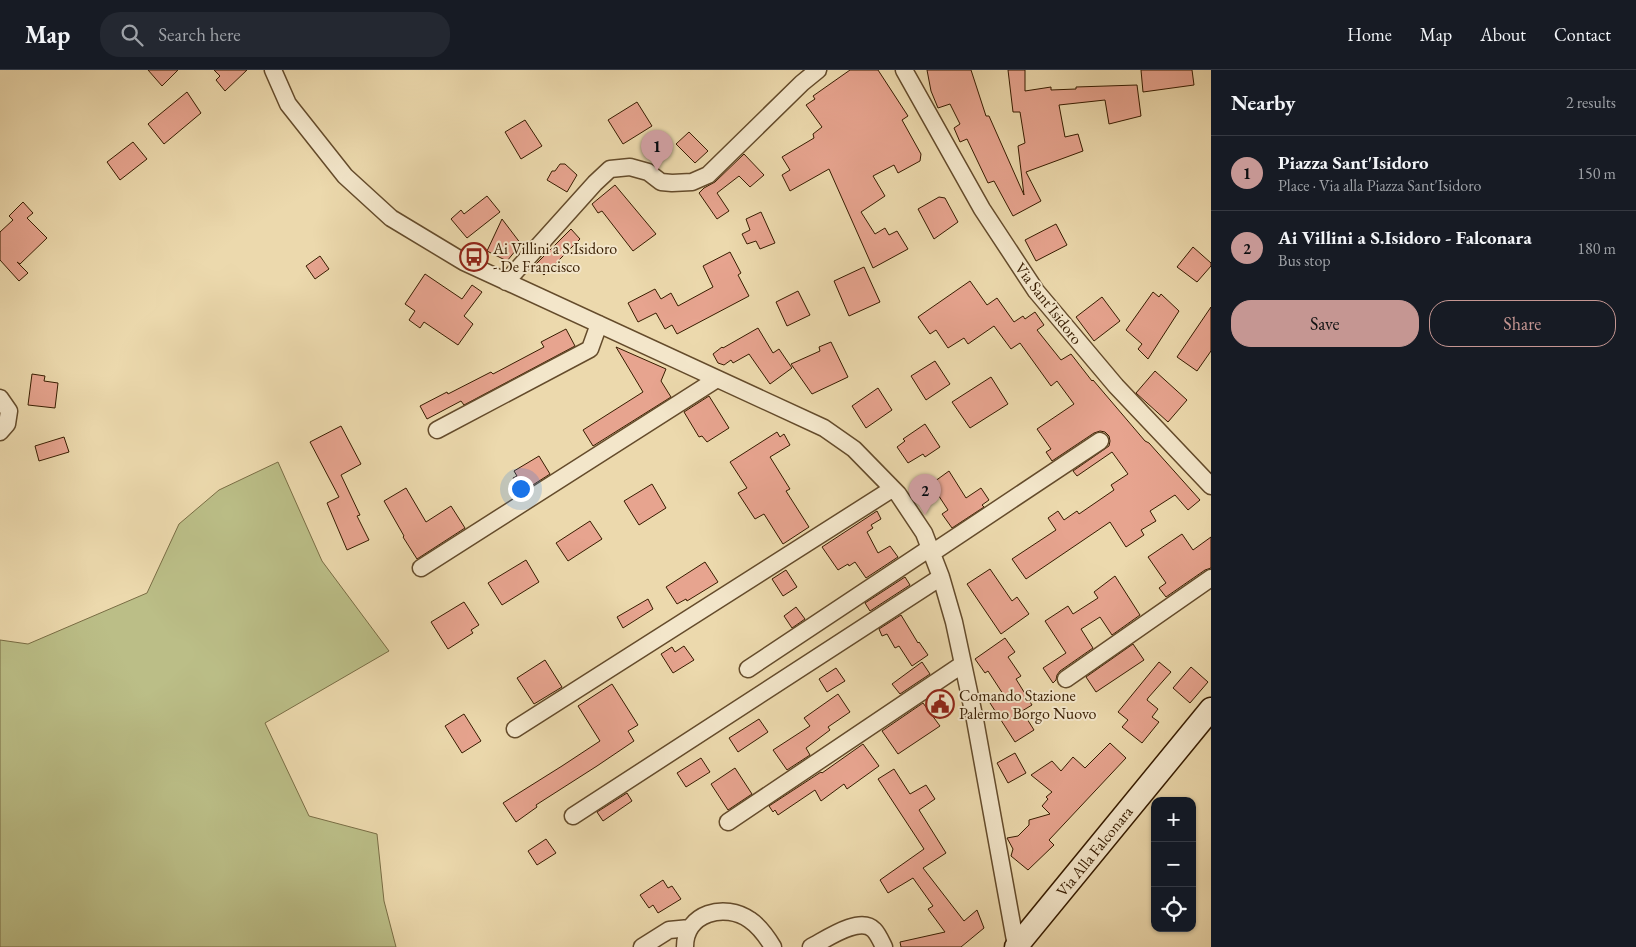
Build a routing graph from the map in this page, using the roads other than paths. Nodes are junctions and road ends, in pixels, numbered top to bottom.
1 (273, 70) edge
2 (818, 70) edge
3 (904, 70) edge
4 (506, 282) junction
5 (599, 324) junction
6 (717, 378) junction
7 (0, 398) edge
8 (437, 430) dead end
9 (0, 432) edge
10 (1100, 441) dead end
11 (1211, 486) edge
12 (892, 488) junction
13 (931, 551) junction
14 (421, 568) dead end
15 (941, 577) junction
16 (1211, 578) edge
17 (963, 664) junction
18 (748, 669) dead end
19 (1066, 679) dead end
20 (1211, 709) edge
21 (515, 729) dead end
22 (573, 816) dead end
23 (728, 822) dead end
24 (690, 928) junction
25 (642, 947) edge
26 (685, 947) edge
27 (773, 947) edge
28 (811, 947) edge
29 (884, 947) edge
30 (1016, 947) edge

1 - 4 street
2 - 4 street
3 - 11 street, Via Sant'Isidoro
4 - 5 street
5 - 6 street
5 - 8 street
6 - 12 street
6 - 14 street
7 - 9 street
10 - 13 street
12 - 13 street
12 - 21 street
13 - 15 street
13 - 18 street
15 - 17 street
15 - 22 street
16 - 19 street
17 - 23 street
17 - 30 street
20 - 30 street, Via Alla Falconara
24 - 25 street
24 - 26 street
24 - 27 street
28 - 29 street

